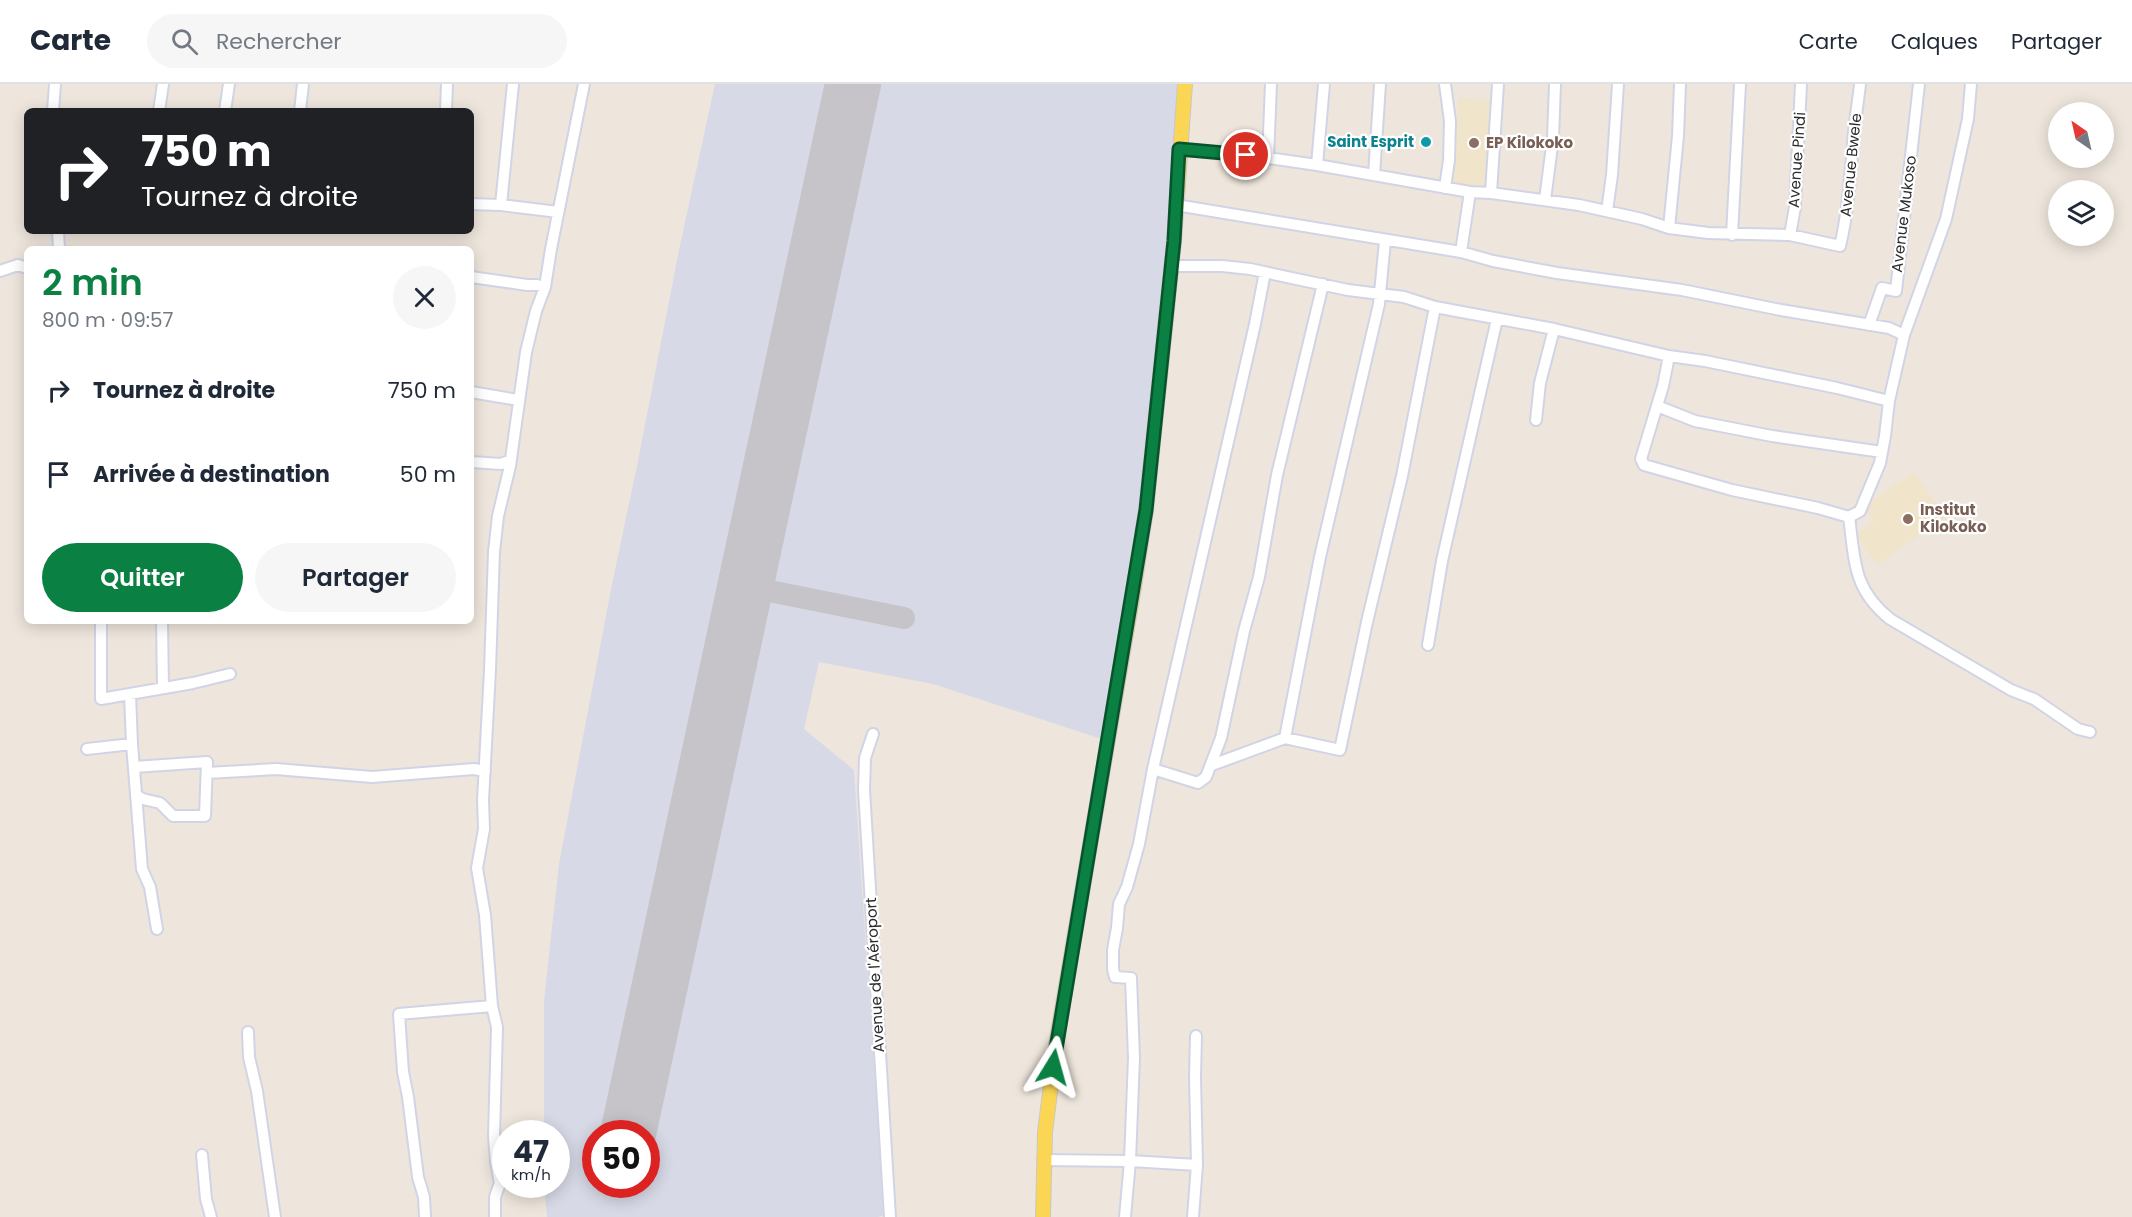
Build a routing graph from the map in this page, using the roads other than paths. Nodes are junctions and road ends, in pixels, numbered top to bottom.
1 (55, 84) edge
2 (163, 84) edge
3 (229, 84) edge
4 (303, 84) edge
5 (447, 84) edge
6 (513, 84) edge
7 (584, 84) edge
8 (1185, 84) edge
9 (1271, 84) edge
10 (1324, 84) edge
11 (1380, 84) edge
12 (1445, 84) edge
13 (1498, 84) edge
14 (1555, 84) edge
15 (1618, 84) edge
16 (1680, 84) edge
17 (1740, 84) edge
18 (1801, 84) edge
19 (1860, 84) edge
20 (1919, 84) edge
21 (1971, 84) edge
22 (53, 108) edge
23 (159, 108) edge
24 (225, 108) edge
25 (300, 108) edge
26 (446, 108) edge
27 (1179, 149) junction
28 (1269, 158) junction
29 (1317, 165) junction
30 (1374, 175) junction
31 (1445, 188) junction
32 (1470, 192) junction
33 (1491, 193) junction
34 (1545, 200) junction
35 (474, 204) edge
36 (501, 205) junction
37 (1176, 205) junction
38 (1607, 211) junction
39 (558, 212) junction
40 (1669, 228) junction
41 (1732, 234) junction
42 (1790, 235) junction
43 (1385, 241) junction
44 (1461, 252) junction
45 (1171, 266) junction
46 (24, 267) edge
47 (0, 271) edge
48 (1265, 272) junction
49 (474, 277) edge
50 (1323, 284) junction
51 (545, 287) junction
52 (1378, 293) junction
53 (1435, 307) junction
54 (1497, 319) junction
55 (1869, 325) junction
56 (1554, 329) junction
57 (1904, 335) junction
58 (1669, 356) junction
59 (474, 393) edge
60 (518, 400) junction
61 (1889, 401) junction
62 (1657, 406) junction
63 (1536, 420) dead end
64 (1882, 452) junction
65 (511, 460) junction
66 (474, 462) edge
67 (1849, 517) junction
68 (101, 624) edge
69 (162, 624) edge
70 (1428, 645) dead end
71 (230, 674) dead end
72 (163, 688) junction
73 (130, 694) junction
74 (2090, 732) dead end
75 (873, 734) dead end
76 (1285, 738) junction
77 (132, 744) junction
78 (87, 749) dead end
79 (1212, 765) junction
80 (134, 767) junction
81 (1153, 769) junction
82 (485, 771) junction
83 (207, 773) junction
84 (136, 795) junction
85 (157, 929) dead end
86 (492, 1006) junction
87 (248, 1032) dead end
88 (1196, 1036) dead end
89 (202, 1155) dead end
90 (1043, 1160) junction
91 (1130, 1161) junction
92 (1197, 1165) junction
93 (211, 1217) edge
94 (275, 1217) edge
95 (425, 1217) edge
96 (495, 1217) edge
97 (890, 1217) edge
98 (1043, 1217) edge
99 (1125, 1217) edge
100 (1193, 1217) edge

1 - 22 street
2 - 23 street
3 - 24 street
4 - 25 street
5 - 26 street
6 - 36 street
7 - 39 street
8 - 27 main road
9 - 28 street
10 - 29 street
11 - 30 street
12 - 31 street
13 - 33 street
14 - 34 street
15 - 38 street
16 - 40 street
17 - 41 street
18 - 42 street, Avenue Pindi
19 - 42 street, Avenue Bwele
20 - 55 street, Avenue Mukoso
21 - 57 street
27 - 28 street
27 - 37 main road
28 - 29 street
29 - 30 street
30 - 31 street
31 - 32 street
32 - 33 street
32 - 44 street
33 - 34 street
34 - 38 street
35 - 36 street
36 - 39 street
37 - 43 street
37 - 45 main road
38 - 40 street
39 - 51 street
40 - 41 street
41 - 42 street
43 - 44 street
43 - 52 street
44 - 55 street
45 - 48 street
45 - 90 main road
46 - 47 street
48 - 50 street
48 - 81 street
49 - 51 street
50 - 52 street
50 - 79 street
51 - 60 street
52 - 53 street
52 - 76 street
53 - 54 street
53 - 76 street
54 - 56 street
54 - 70 street
55 - 57 street
56 - 58 street
56 - 63 street
57 - 61 street
58 - 61 street
58 - 62 street
59 - 60 street
60 - 65 street
61 - 64 street
62 - 64 street
62 - 67 street
64 - 67 street
65 - 66 street
65 - 82 street
67 - 74 street
68 - 73 street
69 - 72 street
71 - 72 street
72 - 73 street
73 - 77 street
75 - 97 street, Avenue de l'Aéroport
76 - 79 street
77 - 78 street
77 - 80 street
79 - 81 street
80 - 83 street
80 - 84 street
81 - 91 street
82 - 83 street
82 - 86 street
83 - 84 street
84 - 85 street
86 - 95 street
86 - 96 street
87 - 94 street
88 - 92 street
89 - 93 street
90 - 91 street
90 - 98 main road
91 - 92 street
91 - 99 street
92 - 100 street

